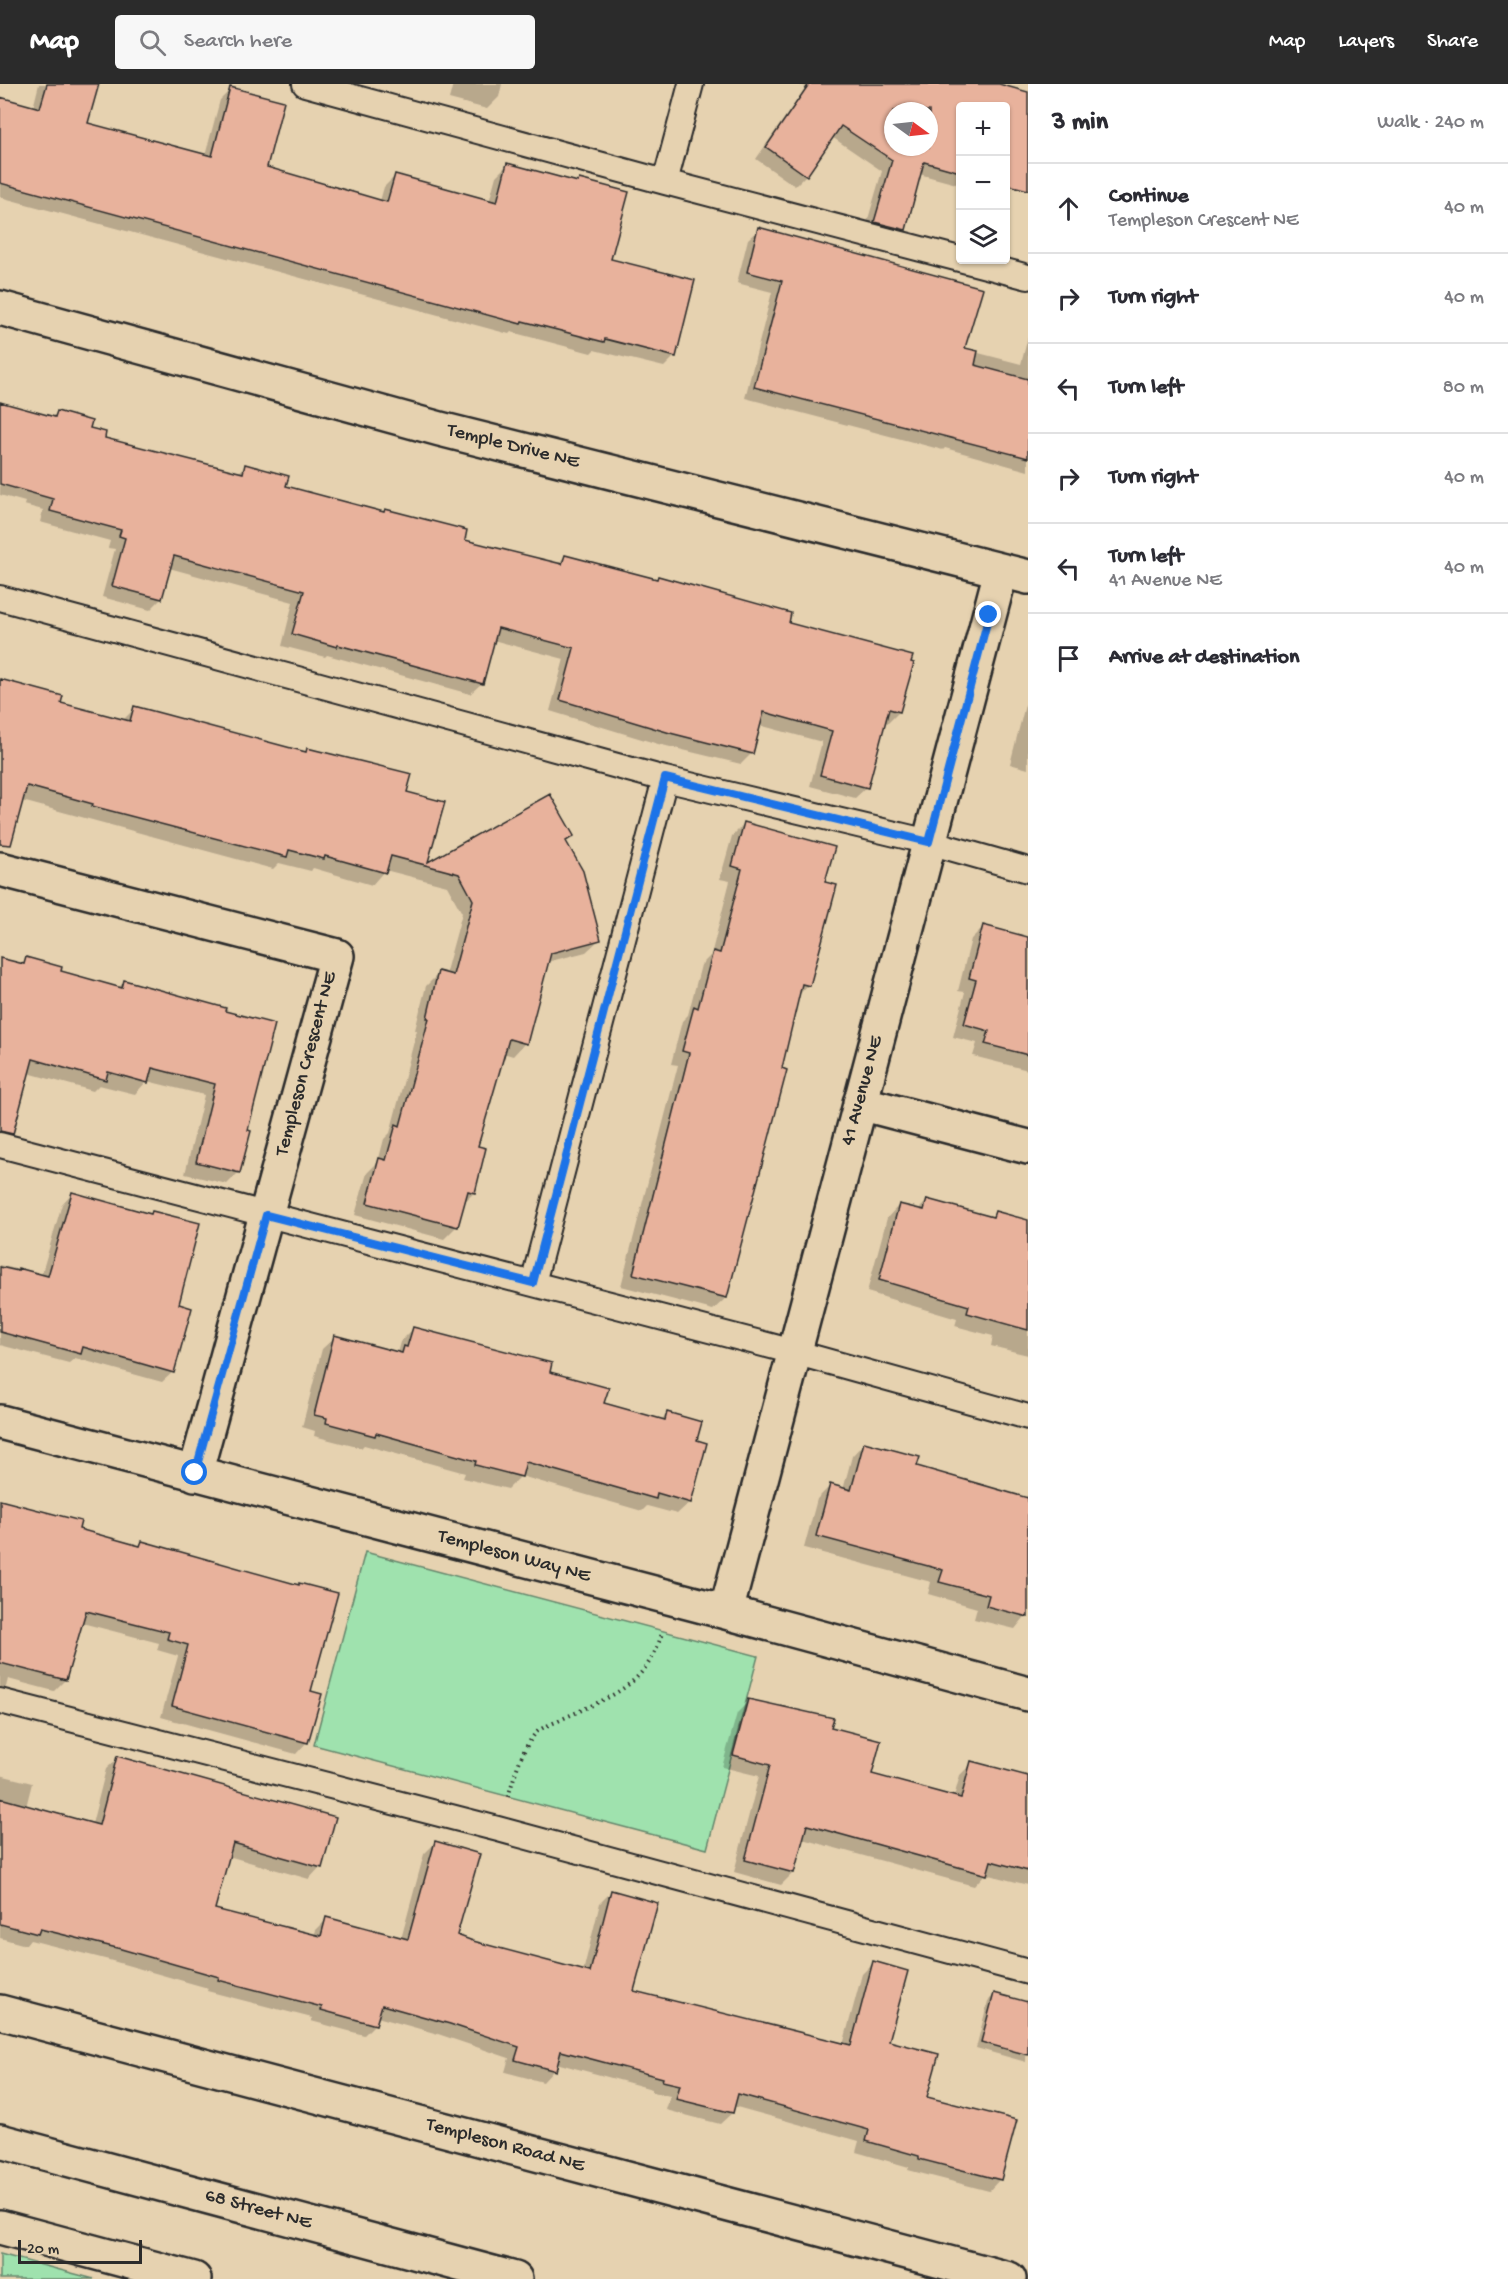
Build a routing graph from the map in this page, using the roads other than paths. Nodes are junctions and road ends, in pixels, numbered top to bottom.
1 (305, 84) edge
2 (691, 84) edge
3 (665, 182) junction
4 (1028, 277) edge
5 (0, 308) edge
6 (1014, 574) edge
7 (0, 598) edge
8 (665, 778) junction
9 (929, 842) junction
10 (0, 869) edge
11 (1028, 870) edge
12 (860, 1103) junction
13 (0, 1145) edge
14 (1028, 1147) edge
15 (266, 1215) junction
16 (533, 1283) junction
17 (794, 1352) junction
18 (1028, 1418) edge
19 (0, 1422) edge
20 (195, 1473) junction
21 (726, 1612) junction
22 (1028, 1694) edge
23 (0, 1701) edge
24 (1028, 1972) edge
25 (0, 2012) edge
26 (0, 2141) edge
27 (0, 2227) edge
28 (1028, 2272) edge
29 (194, 2279) edge
30 (515, 2279) edge
31 (1010, 2279) edge
32 (1026, 2279) edge

1 - 3 lane
2 - 3 lane
3 - 4 lane
5 - 6 street, Temple Drive NE
6 - 9 street, 41 Avenue NE
7 - 8 lane
8 - 9 lane
8 - 16 lane
9 - 11 lane
9 - 12 street, 41 Avenue NE
10 - 15 street, Templeson Crescent NE
12 - 14 street
12 - 17 street, 41 Avenue NE
13 - 15 lane
15 - 16 lane
15 - 20 street, Templeson Crescent NE
16 - 17 lane
17 - 18 lane
17 - 21 street, 41 Avenue NE
19 - 20 street, Templeson Way NE
20 - 21 street, Templeson Way NE
21 - 22 street, Templeson Way NE
23 - 24 lane
25 - 31 street, Templeson Road NE
26 - 30 street, 68 Street NE
27 - 29 street
28 - 32 street

